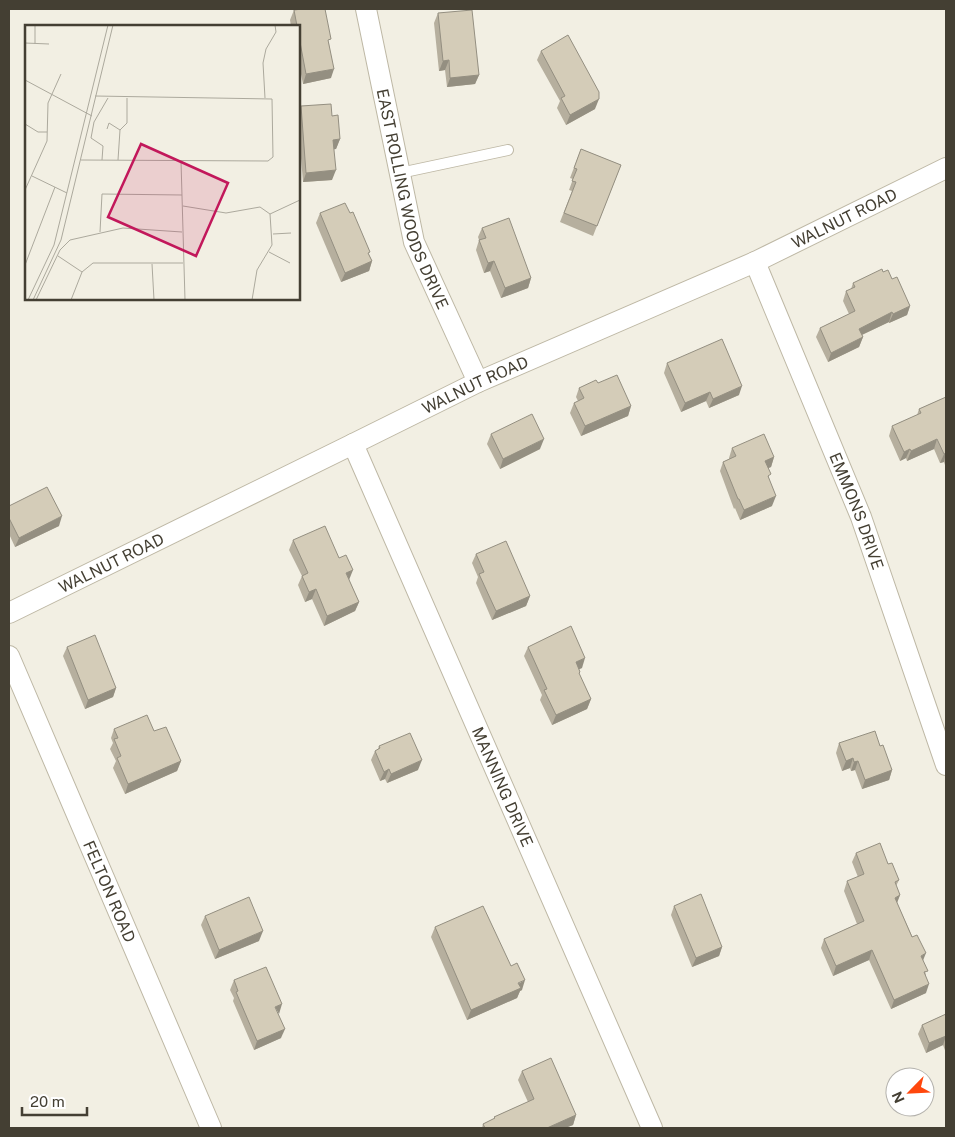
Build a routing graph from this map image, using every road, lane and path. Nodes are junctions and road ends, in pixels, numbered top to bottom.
1 (366, 9) edge
2 (508, 150) dead end
3 (946, 168) edge
4 (400, 174) junction
5 (755, 262) junction
6 (478, 382) junction
7 (354, 444) junction
8 (9, 613) edge
9 (9, 656) edge
10 (946, 764) edge
11 (212, 1128) edge
12 (652, 1128) edge

1 - 4 street, EAST ROLLING WOODS DRIVE
2 - 4 lane
3 - 5 street, WALNUT ROAD
4 - 6 street, EAST ROLLING WOODS DRIVE
5 - 6 street, WALNUT ROAD
5 - 10 street, EMMONS DRIVE
6 - 7 street, WALNUT ROAD
7 - 8 street, WALNUT ROAD
7 - 12 street, MANNING DRIVE
9 - 11 street, FELTON ROAD

